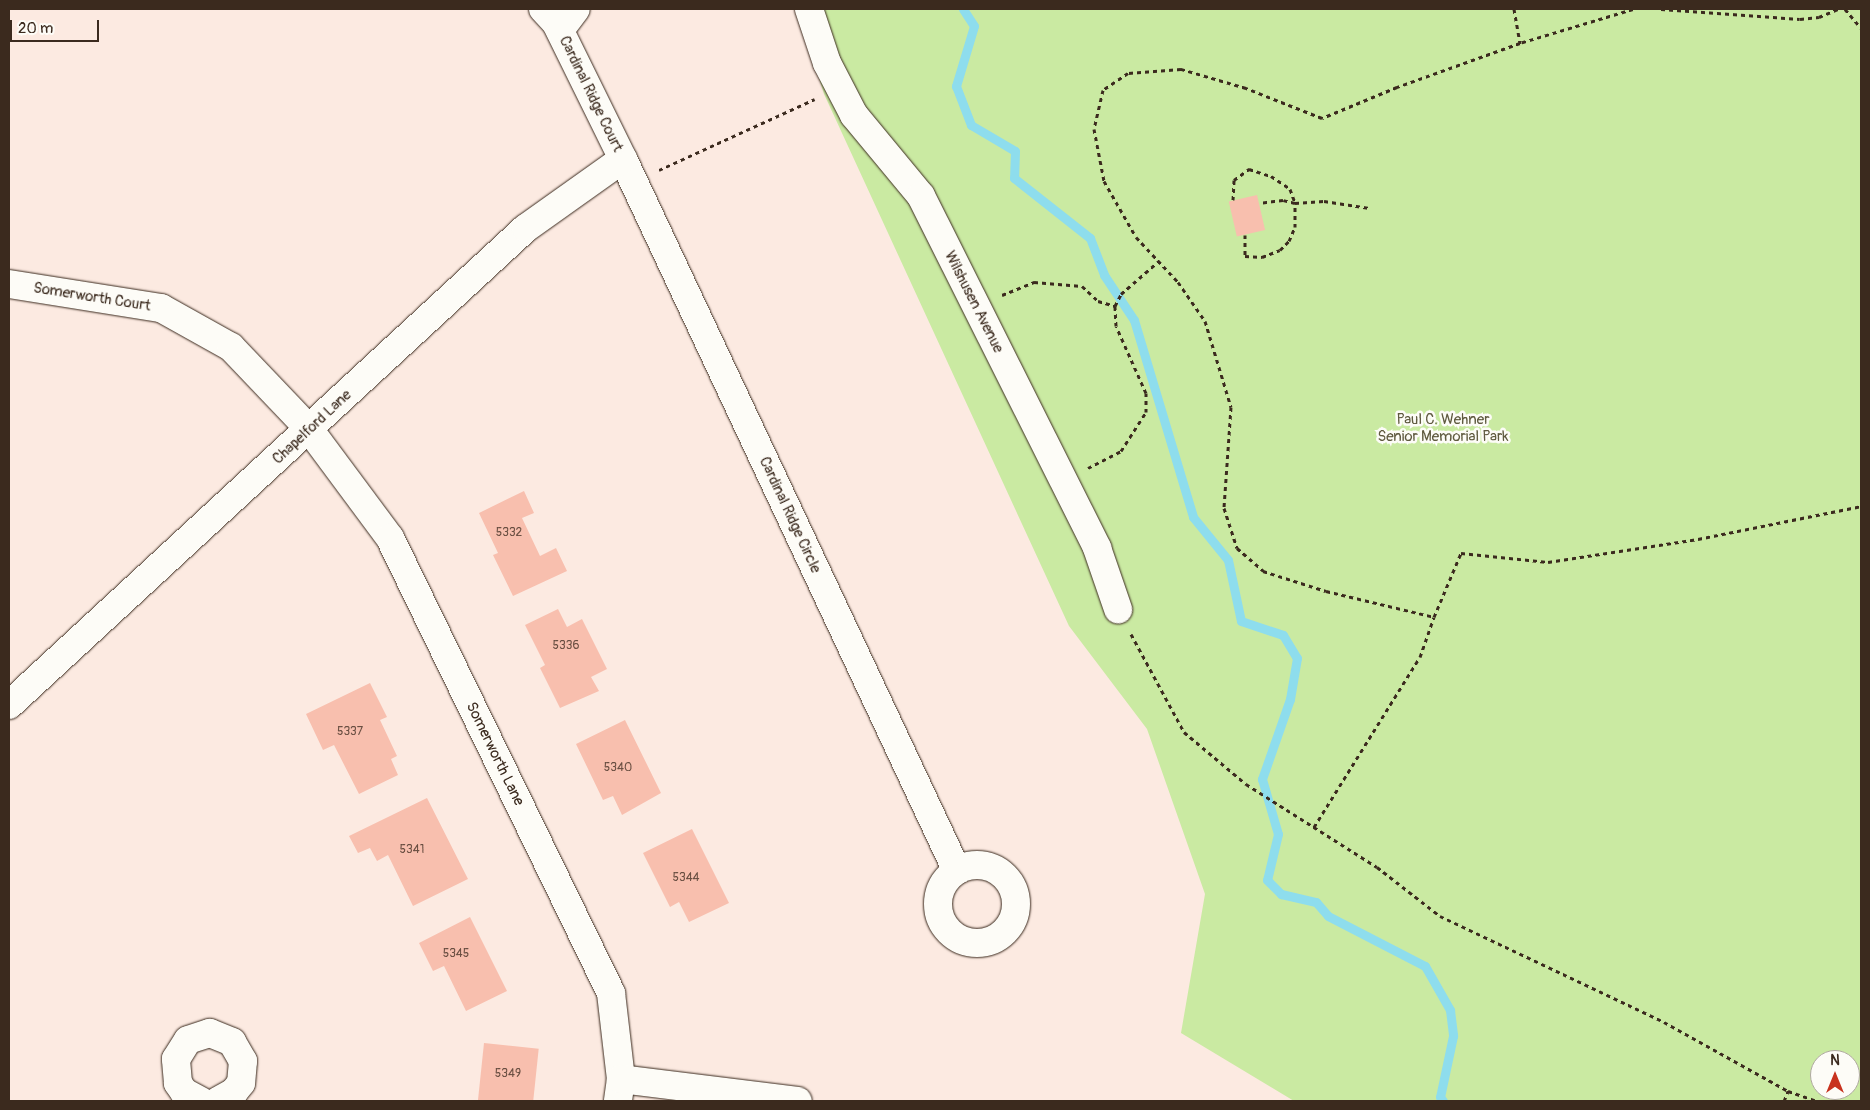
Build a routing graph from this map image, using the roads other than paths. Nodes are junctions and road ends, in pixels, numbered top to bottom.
1 (543, 9) edge
2 (576, 9) edge
3 (809, 9) edge
4 (560, 30) junction
5 (628, 170) junction
6 (9, 284) edge
7 (309, 429) junction
8 (1118, 609) road end
9 (9, 705) edge
10 (957, 871) dead end
11 (619, 1090) edge
12 (188, 1098) edge
13 (218, 1101) edge
14 (798, 1101) edge

1 - 4 street, Cardinal Ridge Court
2 - 4 street, Cardinal Ridge Court
3 - 8 street, Wilshusen Avenue
4 - 5 street, Cardinal Ridge Court
5 - 7 street, Chapelford Lane
5 - 10 street, Cardinal Ridge Circle
6 - 7 street, Somerworth Court
7 - 9 street, Chapelford Lane
7 - 11 street, Somerworth Lane
11 - 14 street
12 - 13 street

